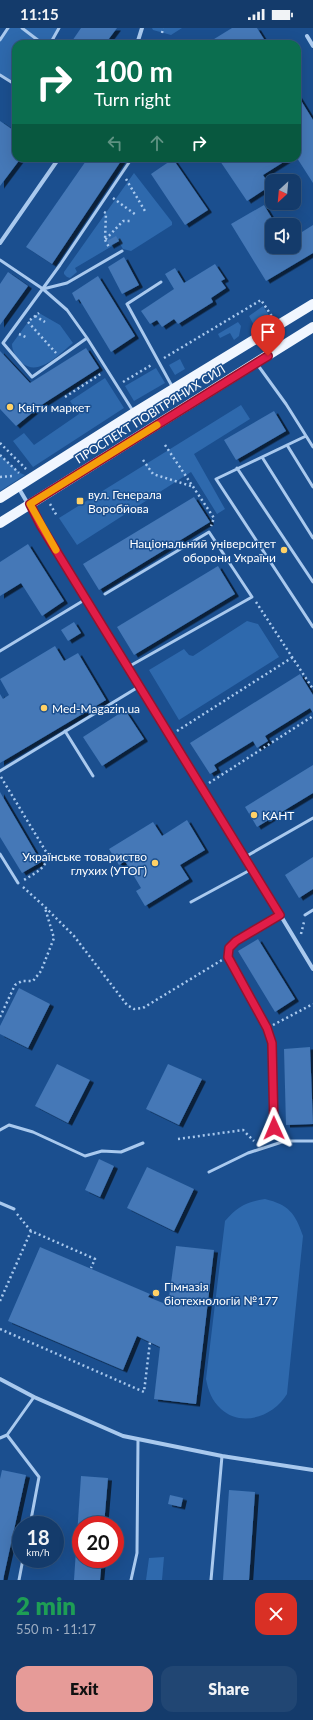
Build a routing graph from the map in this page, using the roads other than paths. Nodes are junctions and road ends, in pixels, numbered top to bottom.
1 (8, 28) edge
2 (22, 28) edge
3 (60, 28) edge
4 (142, 28) edge
5 (307, 36) dead end
6 (0, 40) edge
7 (38, 40) edge
8 (52, 40) edge
9 (138, 40) edge
10 (313, 46) edge
11 (0, 75) edge
12 (12, 82) edge
13 (56, 162) edge
14 (129, 162) edge
15 (0, 243) edge
16 (122, 251) dead end
17 (0, 260) edge
18 (161, 282) dead end
19 (43, 289) junction
20 (313, 304) edge
21 (313, 328) edge
22 (87, 338) junction
23 (256, 363) junction
24 (174, 389) junction
25 (134, 413) junction
26 (306, 436) junction
27 (287, 445) junction
28 (313, 447) edge
29 (262, 457) junction
30 (237, 468) junction
31 (18, 487) junction
32 (313, 487) edge
33 (0, 498) edge
34 (30, 504) junction
35 (0, 523) edge
36 (313, 538) edge
37 (313, 582) edge
38 (105, 594) dead end
39 (86, 599) junction
40 (313, 627) edge
41 (0, 651) edge
42 (128, 667) junction
43 (140, 686) junction
44 (65, 731) junction
45 (0, 771) edge
46 (93, 776) dead end
47 (313, 818) edge
48 (0, 854) edge
49 (245, 857) junction
50 (252, 869) junction
51 (18, 883) road end
52 (191, 902) dead end
53 (313, 910) edge
54 (280, 915) junction
55 (305, 915) road end
56 (313, 969) edge
57 (0, 1130) edge
58 (285, 1141) junction
59 (313, 1141) edge
60 (143, 1144) dead end
61 (209, 1172) dead end
62 (0, 1203) edge
63 (14, 1209) road end
64 (0, 1379) edge
65 (34, 1397) junction
66 (7, 1435) junction
67 (0, 1438) edge
68 (138, 1440) junction
69 (222, 1456) junction
70 (313, 1470) edge
71 (32, 1516) edge
72 (22, 1568) edge
73 (20, 1580) edge
74 (131, 1580) edge
75 (211, 1580) edge

1 - 6 lane
2 - 7 lane
3 - 8 lane
4 - 9 street
5 - 10 street
11 - 12 lane
13 - 15 street
14 - 19 lane
16 - 19 lane
17 - 19 lane
18 - 24 lane
19 - 22 lane
19 - 22 lane
20 - 24 main road, ПРОСПЕКТ ПОВІТРЯНИХ СИЛ
21 - 23 main road, ПРОСПЕКТ ПОВІТРЯНИХ СИЛ
22 - 25 lane
23 - 26 lane
23 - 34 main road, ПРОСПЕКТ ПОВІТРЯНИХ СИЛ
24 - 25 main road, ПРОСПЕКТ ПОВІТРЯНИХ СИЛ
25 - 31 main road, ПРОСПЕКТ ПОВІТРЯНИХ СИЛ
26 - 27 lane
26 - 28 lane
27 - 29 lane
27 - 32 lane
29 - 30 lane
29 - 36 lane
30 - 37 lane
30 - 40 lane
31 - 33 main road, ПРОСПЕКТ ПОВІТРЯНИХ СИЛ
31 - 34 street
34 - 35 main road, ПРОСПЕКТ ПОВІТРЯНИХ СИЛ
34 - 39 street
38 - 42 lane
39 - 41 lane
39 - 42 street
42 - 43 street
43 - 44 lane
43 - 49 street
44 - 45 lane
44 - 46 lane
47 - 49 lane
48 - 51 lane
49 - 50 street
50 - 52 lane
50 - 54 street
53 - 55 lane
54 - 56 street
54 - 58 lane
57 - 60 lane
58 - 59 lane
58 - 61 lane
62 - 63 lane
64 - 65 street
65 - 66 lane
65 - 68 street
66 - 67 lane
66 - 71 lane
68 - 69 street
68 - 74 lane
69 - 70 street
69 - 75 lane
72 - 73 lane

